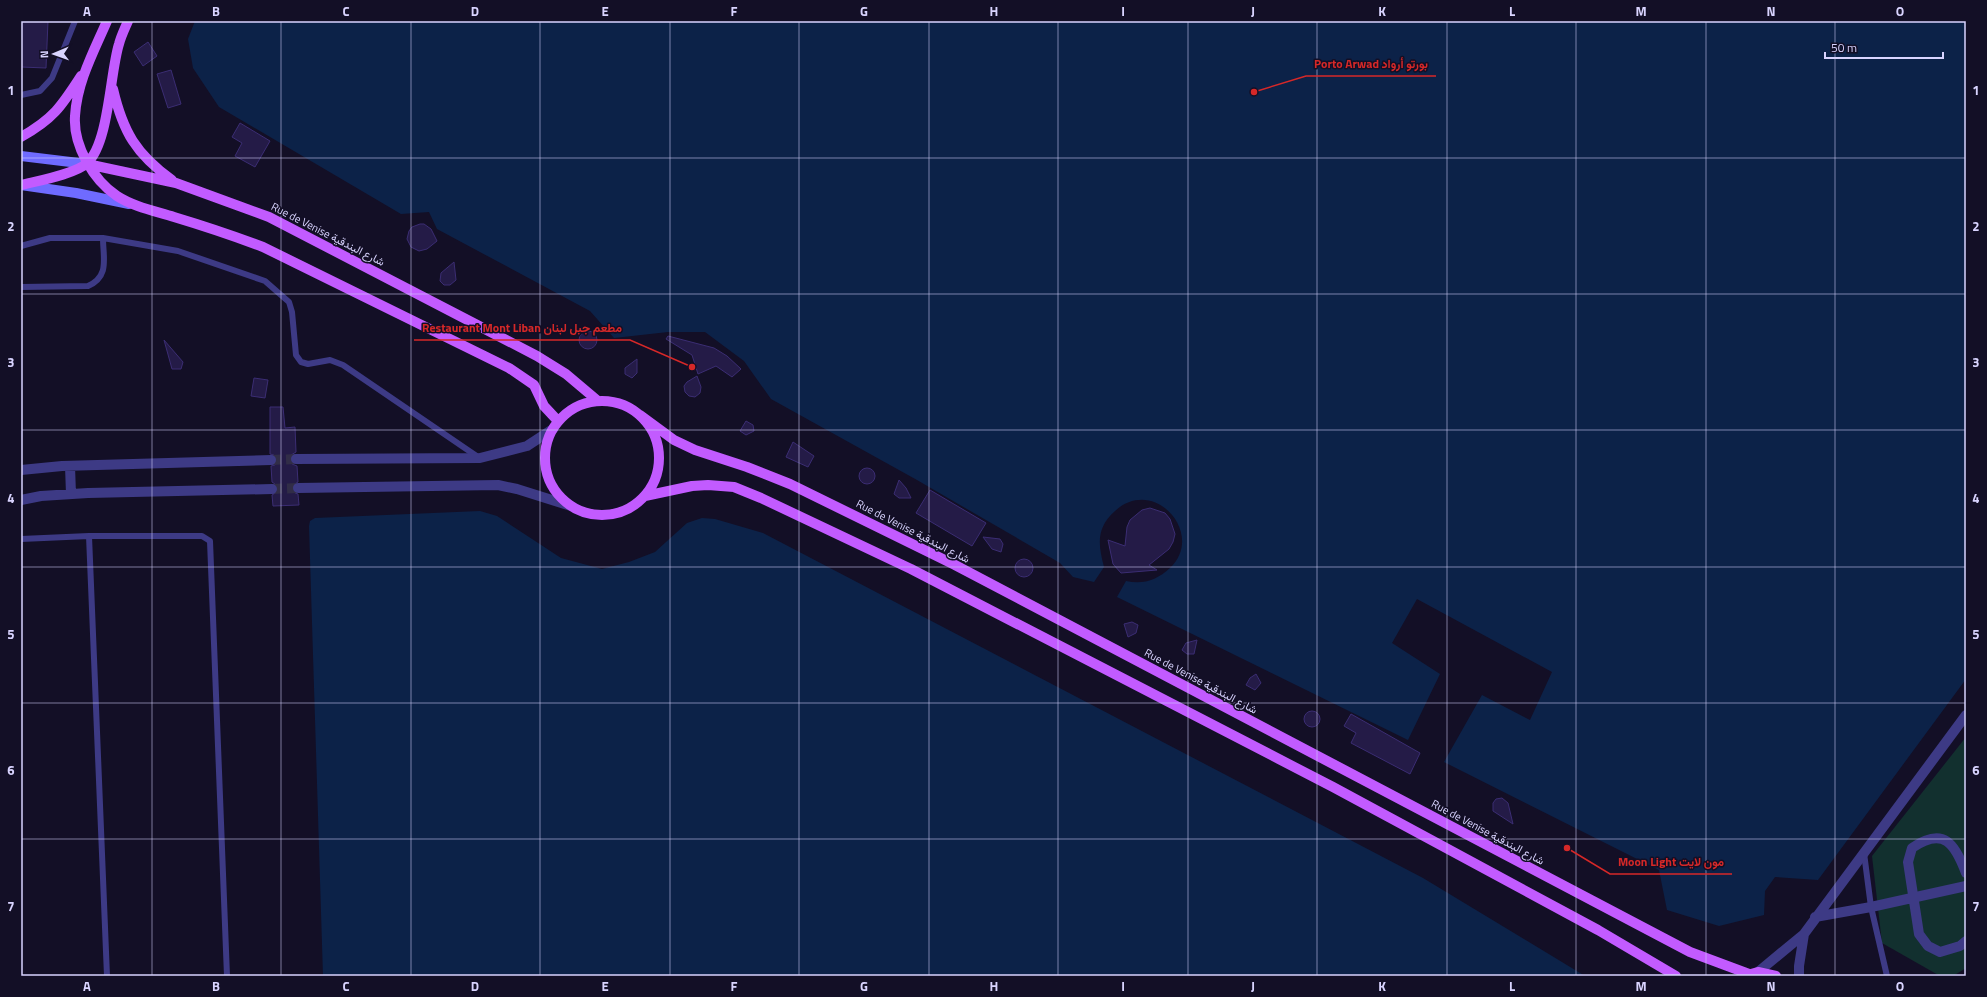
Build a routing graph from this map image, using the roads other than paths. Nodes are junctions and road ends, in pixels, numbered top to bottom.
1 (75, 21) edge
2 (107, 21) edge
3 (128, 21) edge
4 (86, 68) junction
5 (112, 85) junction
6 (21, 95) edge
7 (21, 137) edge
8 (21, 156) edge
9 (87, 164) junction
10 (176, 183) junction
11 (21, 185) edge
12 (132, 205) junction
13 (103, 238) junction
14 (21, 246) edge
15 (21, 287) edge
16 (598, 401) junction
17 (640, 415) junction
18 (556, 425) junction
19 (480, 458) junction
20 (296, 459) tunnel mouth
21 (271, 460) tunnel mouth
22 (70, 466) junction
23 (21, 470) edge
24 (298, 488) tunnel mouth
25 (272, 489) tunnel mouth
26 (71, 494) junction
27 (645, 496) junction
28 (21, 500) edge
29 (571, 506) junction
30 (89, 536) junction
31 (21, 539) edge
32 (1966, 715) edge
33 (1864, 853) junction
34 (1966, 873) edge
35 (1966, 886) edge
36 (1912, 896) junction
37 (1871, 907) junction
38 (1815, 917) junction
39 (1804, 934) junction
40 (1966, 941) edge
41 (1750, 974) edge
42 (107, 976) edge
43 (227, 976) edge
44 (1676, 976) edge
45 (1776, 976) edge
46 (1799, 976) edge
47 (1887, 976) edge

1 - 6 lane
2 - 4 main road
3 - 5 main road
4 - 7 main road
4 - 9 main road
5 - 9 main road
5 - 10 main road
8 - 9 main road, Rue de Venise شارع البندقية
9 - 10 main road, Rue de Venise شارع البندقية
9 - 11 main road
9 - 12 main road
10 - 16 main road, Rue de Venise شارع البندقية
11 - 12 main road
12 - 18 main road
13 - 14 lane
13 - 15 lane
13 - 19 lane
16 - 17 main road
16 - 18 main road
17 - 27 main road
17 - 41 main road, Rue de Venise شارع البندقية
18 - 19 street
18 - 29 main road
19 - 20 street
21 - 22 street
22 - 23 street
22 - 26 street
24 - 29 street
25 - 26 street
26 - 28 street
27 - 29 main road
27 - 44 main road
30 - 31 lane
30 - 42 lane
30 - 43 lane
32 - 33 street
33 - 37 lane
33 - 38 street
34 - 36 street
35 - 36 street
36 - 37 street
36 - 40 street
37 - 38 street
37 - 47 lane
38 - 39 street
39 - 41 street
39 - 46 street
41 - 45 main road, Rue de Venise شارع البندقية

